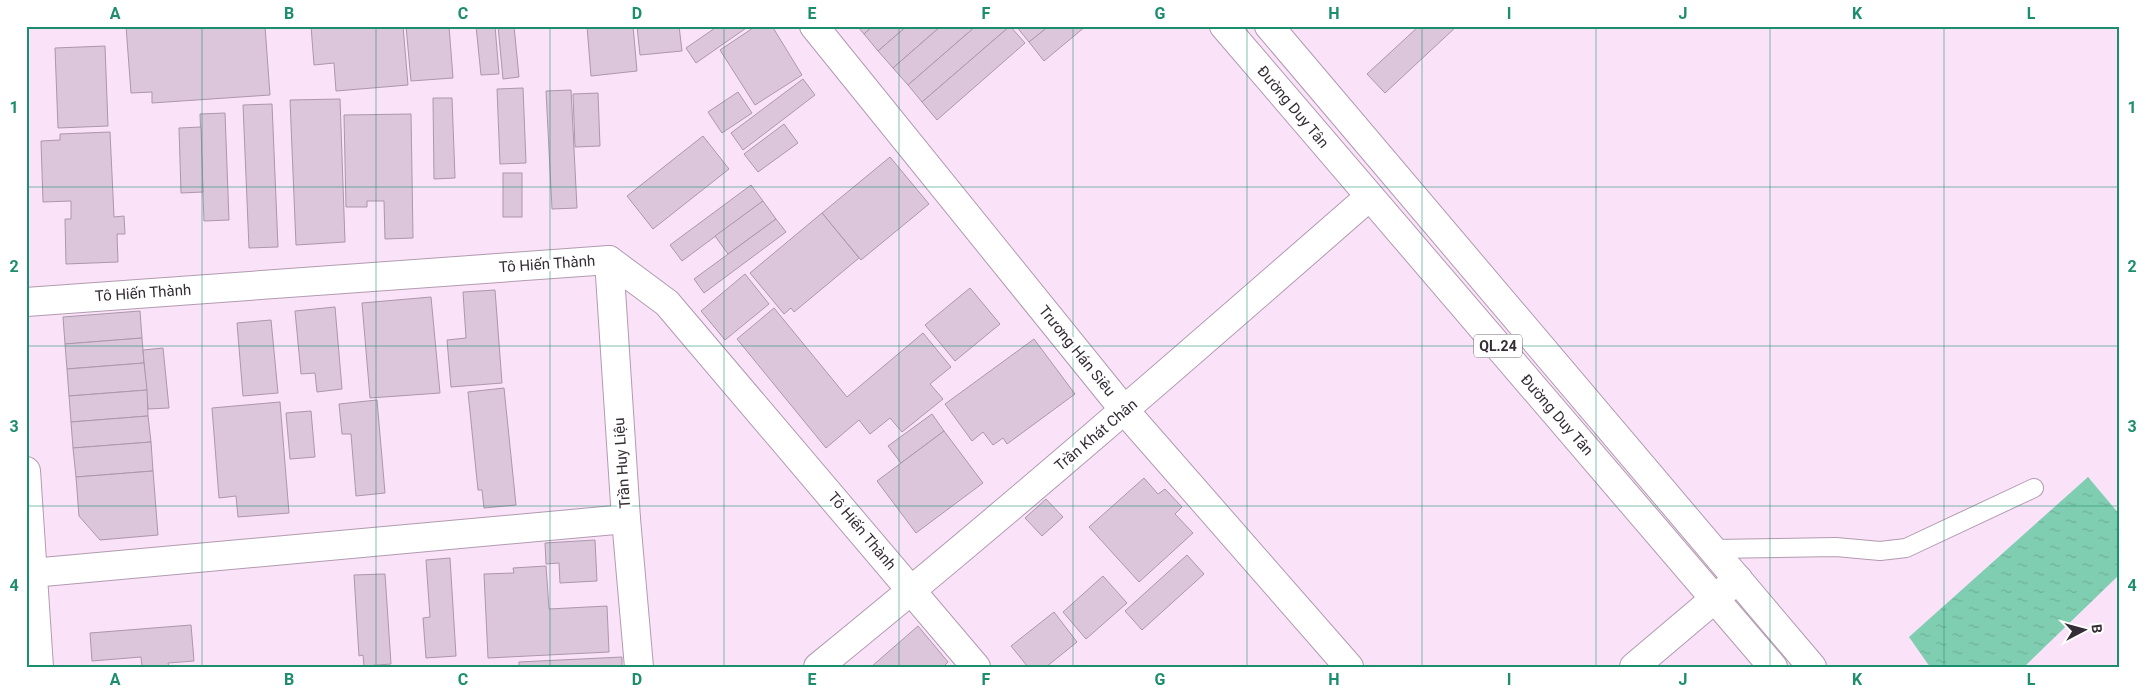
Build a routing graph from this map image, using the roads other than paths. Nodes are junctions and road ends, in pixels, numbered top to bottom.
1 (814, 26) edge
2 (1224, 26) edge
3 (1269, 26) edge
4 (1369, 197) junction
5 (609, 260) junction
6 (26, 302) edge
7 (1125, 410) junction
8 (26, 472) edge
9 (2034, 488) dead end
10 (626, 519) junction
11 (1712, 549) junction
12 (32, 573) junction
13 (1738, 579) junction
14 (912, 590) junction
15 (1716, 598) junction
16 (38, 667) edge
17 (639, 667) edge
18 (818, 667) edge
19 (976, 667) edge
20 (1349, 667) edge
21 (1634, 667) edge
22 (1773, 667) edge
23 (1812, 667) edge

1 - 7 street, Trương Hán Siêu
2 - 4 street, Đường Duy Tân / QL.24
3 - 11 street, Đường Duy Tân / QL.24
4 - 7 street, Trần Khát Chân
4 - 15 street, Đường Duy Tân / QL.24
5 - 6 street, Tô Hiến Thành
5 - 10 street, Trần Huy Liệu
5 - 14 street, Tô Hiến Thành
7 - 14 street, Trần Khát Chân
7 - 20 street, Trương Hán Siêu
8 - 12 street
9 - 11 lane
10 - 12 street
10 - 17 street, Trần Huy Liệu
11 - 13 street, Đường Duy Tân / QL.24
12 - 16 street
13 - 15 street
13 - 23 street, Đường Duy Tân / QL.24
14 - 18 street, Trần Khát Chân
14 - 19 street, Tô Hiến Thành
15 - 21 street
15 - 22 street, Đường Duy Tân / QL.24

